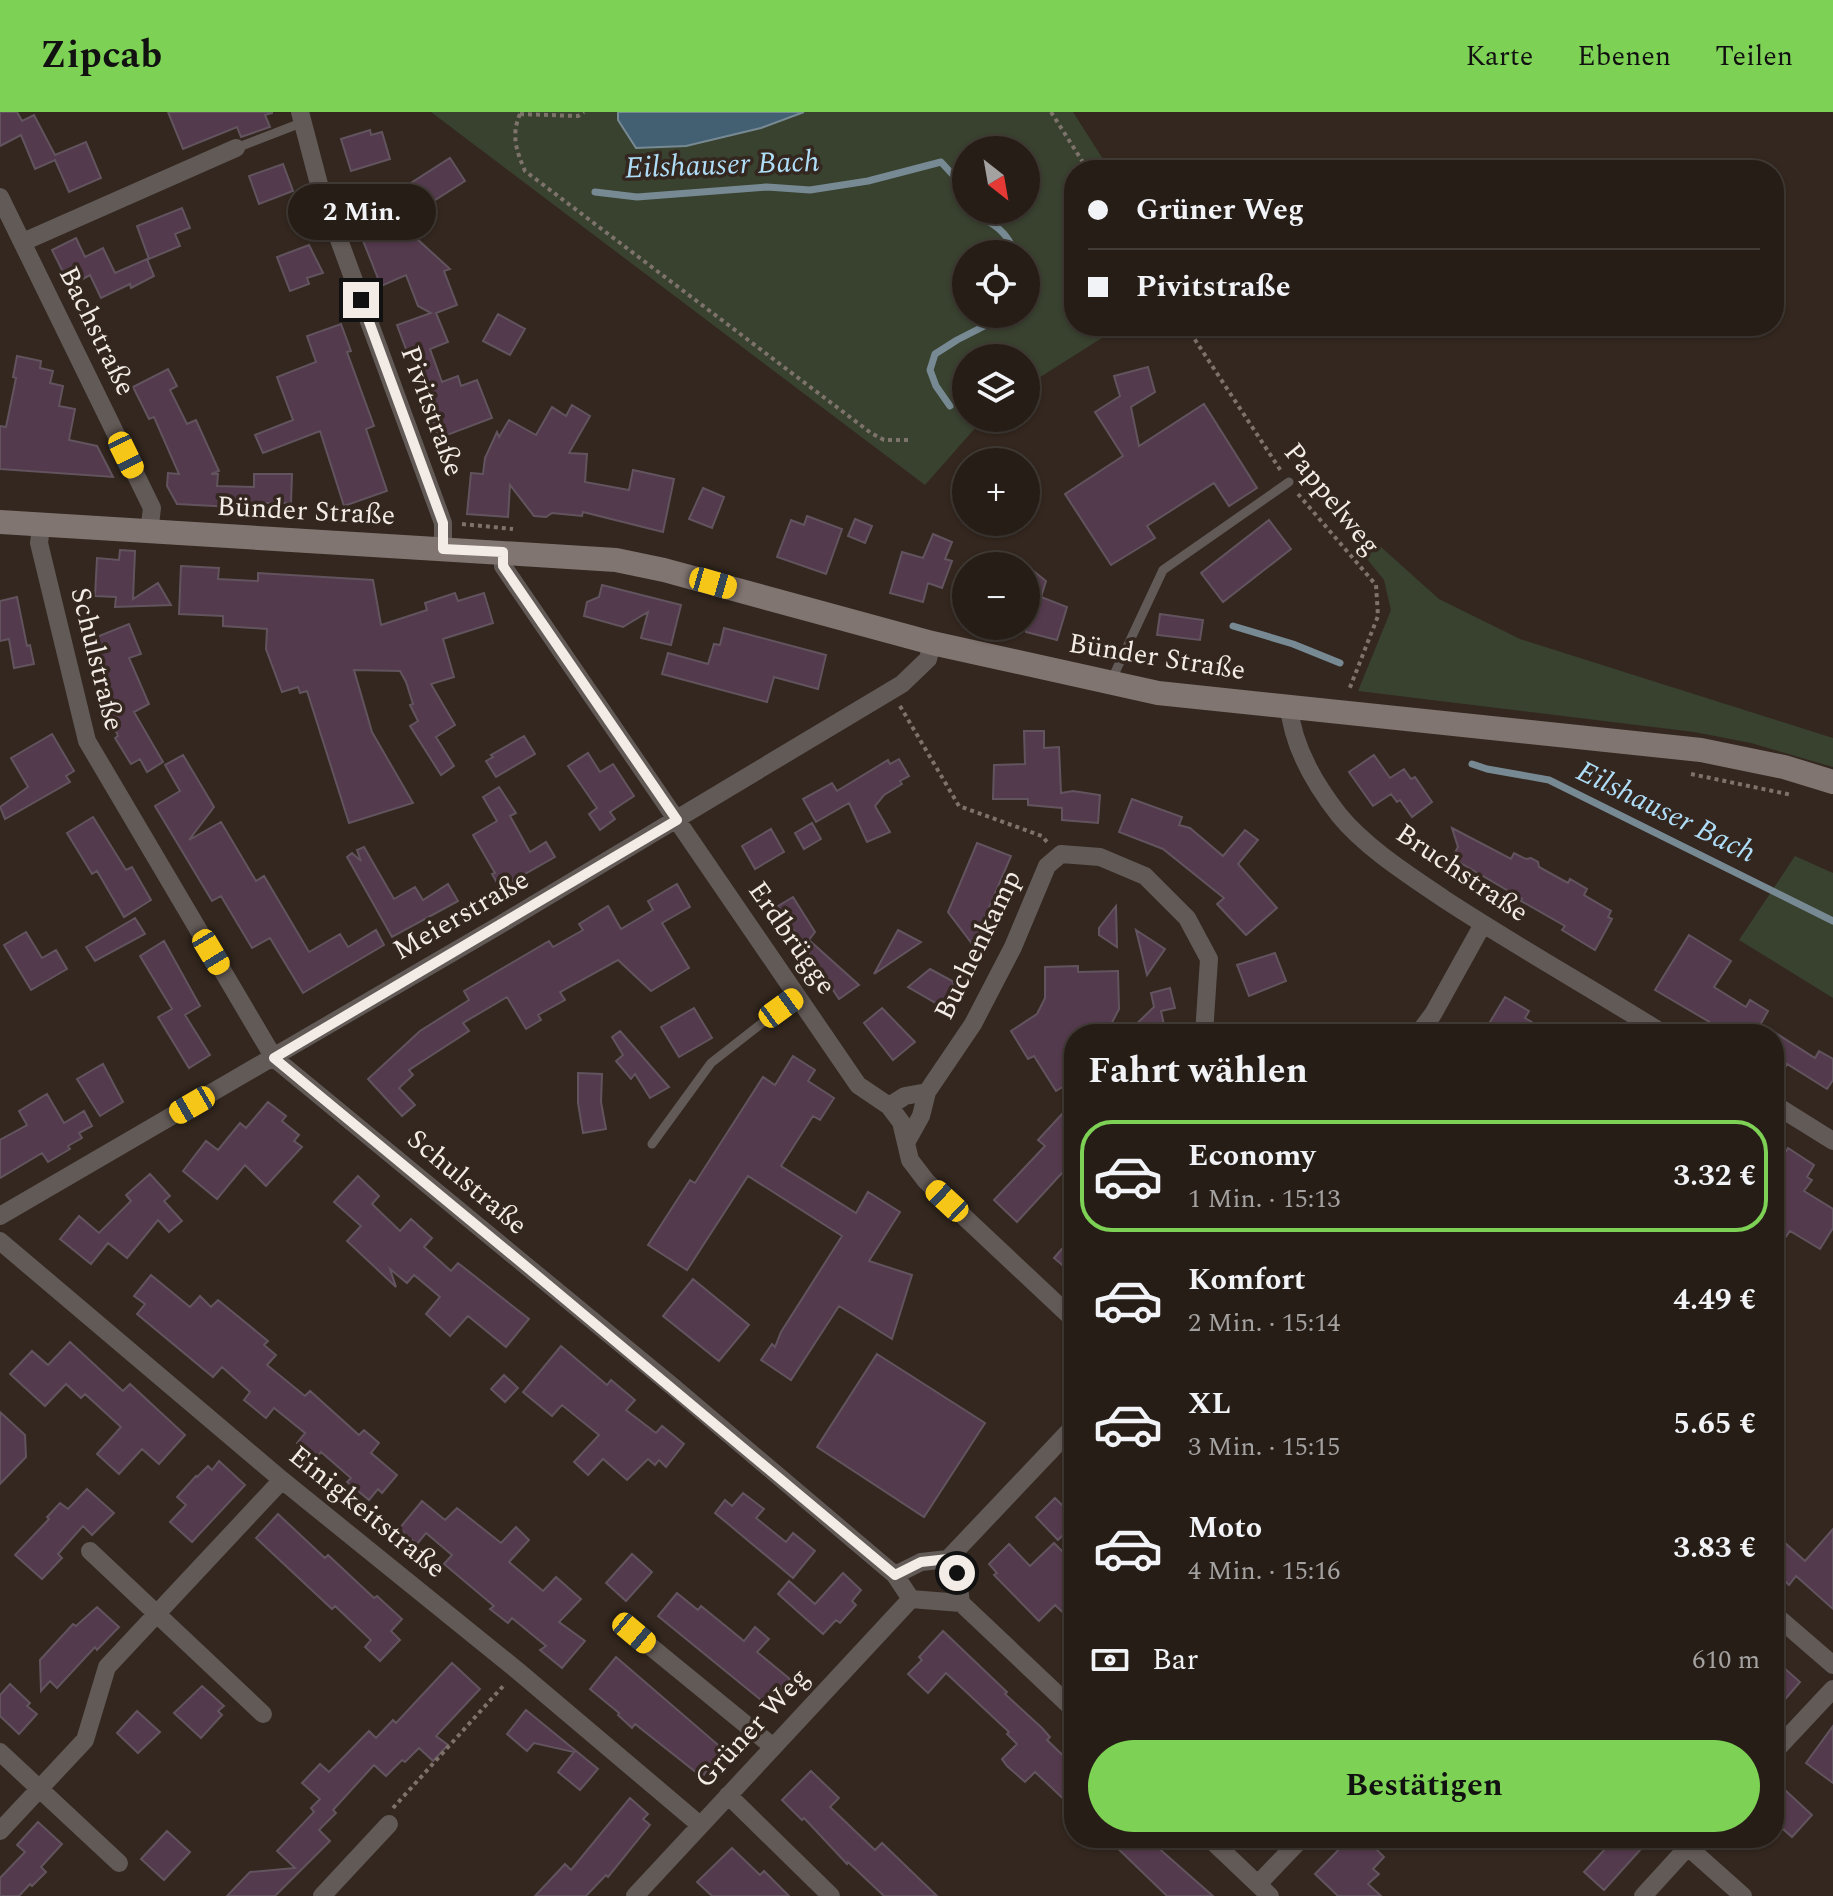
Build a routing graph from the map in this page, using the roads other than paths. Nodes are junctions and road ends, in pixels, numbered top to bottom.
1 (300, 118) edge
2 (236, 148) joint
3 (0, 197) edge
4 (23, 242) junction
5 (1289, 482) road end
6 (0, 522) edge
7 (41, 527) junction
8 (149, 533) junction
9 (443, 549) junction
10 (503, 552) junction
11 (932, 643) junction
12 (1110, 684) junction
13 (1289, 705) junction
14 (1833, 782) edge
15 (677, 820) junction
16 (1483, 924) junction
17 (798, 995) junction
18 (1205, 1024) edge
19 (1426, 1024) edge
20 (1648, 1024) edge
21 (274, 1058) junction
22 (927, 1092) junction
23 (889, 1106) junction
24 (1784, 1110) edge
25 (1833, 1141) edge
26 (906, 1143) junction
27 (652, 1144) dead end
28 (0, 1216) edge
29 (0, 1241) edge
30 (1064, 1311) edge
31 (1064, 1437) edge
32 (282, 1480) junction
33 (90, 1551) dead end
34 (948, 1559) junction
35 (895, 1575) junction
36 (911, 1599) junction
37 (961, 1603) junction
38 (157, 1613) junction
39 (1784, 1623) edge
40 (634, 1633) dead end
41 (1833, 1665) edge
42 (1833, 1689) edge
43 (1064, 1701) edge
44 (263, 1714) dead end
45 (1784, 1741) edge
46 (772, 1746) junction
47 (0, 1752) edge
48 (40, 1789) junction
49 (728, 1795) junction
50 (389, 1824) road end
51 (700, 1825) junction
52 (0, 1831) edge
53 (1220, 1848) edge
54 (1295, 1848) edge
55 (1687, 1848) edge
56 (1698, 1848) edge
57 (119, 1863) dead end
58 (1264, 1890) edge
59 (322, 1896) edge
60 (635, 1896) edge
61 (831, 1896) edge
62 (1643, 1896) edge
63 (1743, 1896) edge

1 - 2 lane
1 - 9 street, Pivitstraße
2 - 4 street, Bachstraße
3 - 4 street, Bachstraße
4 - 8 street, Bachstraße
5 - 12 lane
6 - 7 main road, Bünder Straße
7 - 8 main road, Bünder Straße
7 - 21 street, Schulstraße
8 - 9 main road, Bünder Straße
9 - 10 main road, Bünder Straße
10 - 11 main road, Bünder Straße
10 - 15 street, Erdbrügge
11 - 12 main road, Bünder Straße
11 - 15 street, Meierstraße
12 - 13 main road, Bünder Straße
13 - 14 main road, Bünder Straße
13 - 16 street, Bruchstraße
15 - 17 street, Erdbrügge
15 - 21 street, Meierstraße
16 - 19 street
16 - 20 street, Bruchstraße
17 - 23 street, Erdbrügge
17 - 27 lane
18 - 22 street, Buchenkamp
21 - 28 street, Meierstraße
21 - 35 street, Schulstraße
22 - 23 street
22 - 26 street, Buchenkamp
23 - 26 street, Erdbrügge
24 - 25 street
26 - 30 street, Erdbrügge
29 - 32 street, Einigkeitstraße
31 - 34 street
32 - 38 street
32 - 51 street, Einigkeitstraße
33 - 38 street
34 - 35 street
34 - 37 street
35 - 36 street, Schulstraße
36 - 37 street
36 - 46 street, Grüner Weg
37 - 43 street
38 - 44 street
38 - 48 street
39 - 41 street
40 - 46 street
42 - 45 street
46 - 49 street, Grüner Weg
47 - 48 street
48 - 52 street
48 - 57 street
49 - 51 street, Grüner Weg
49 - 61 street
50 - 59 street
51 - 60 street, Grüner Weg
53 - 58 street
54 - 58 street
55 - 62 street
56 - 63 street

